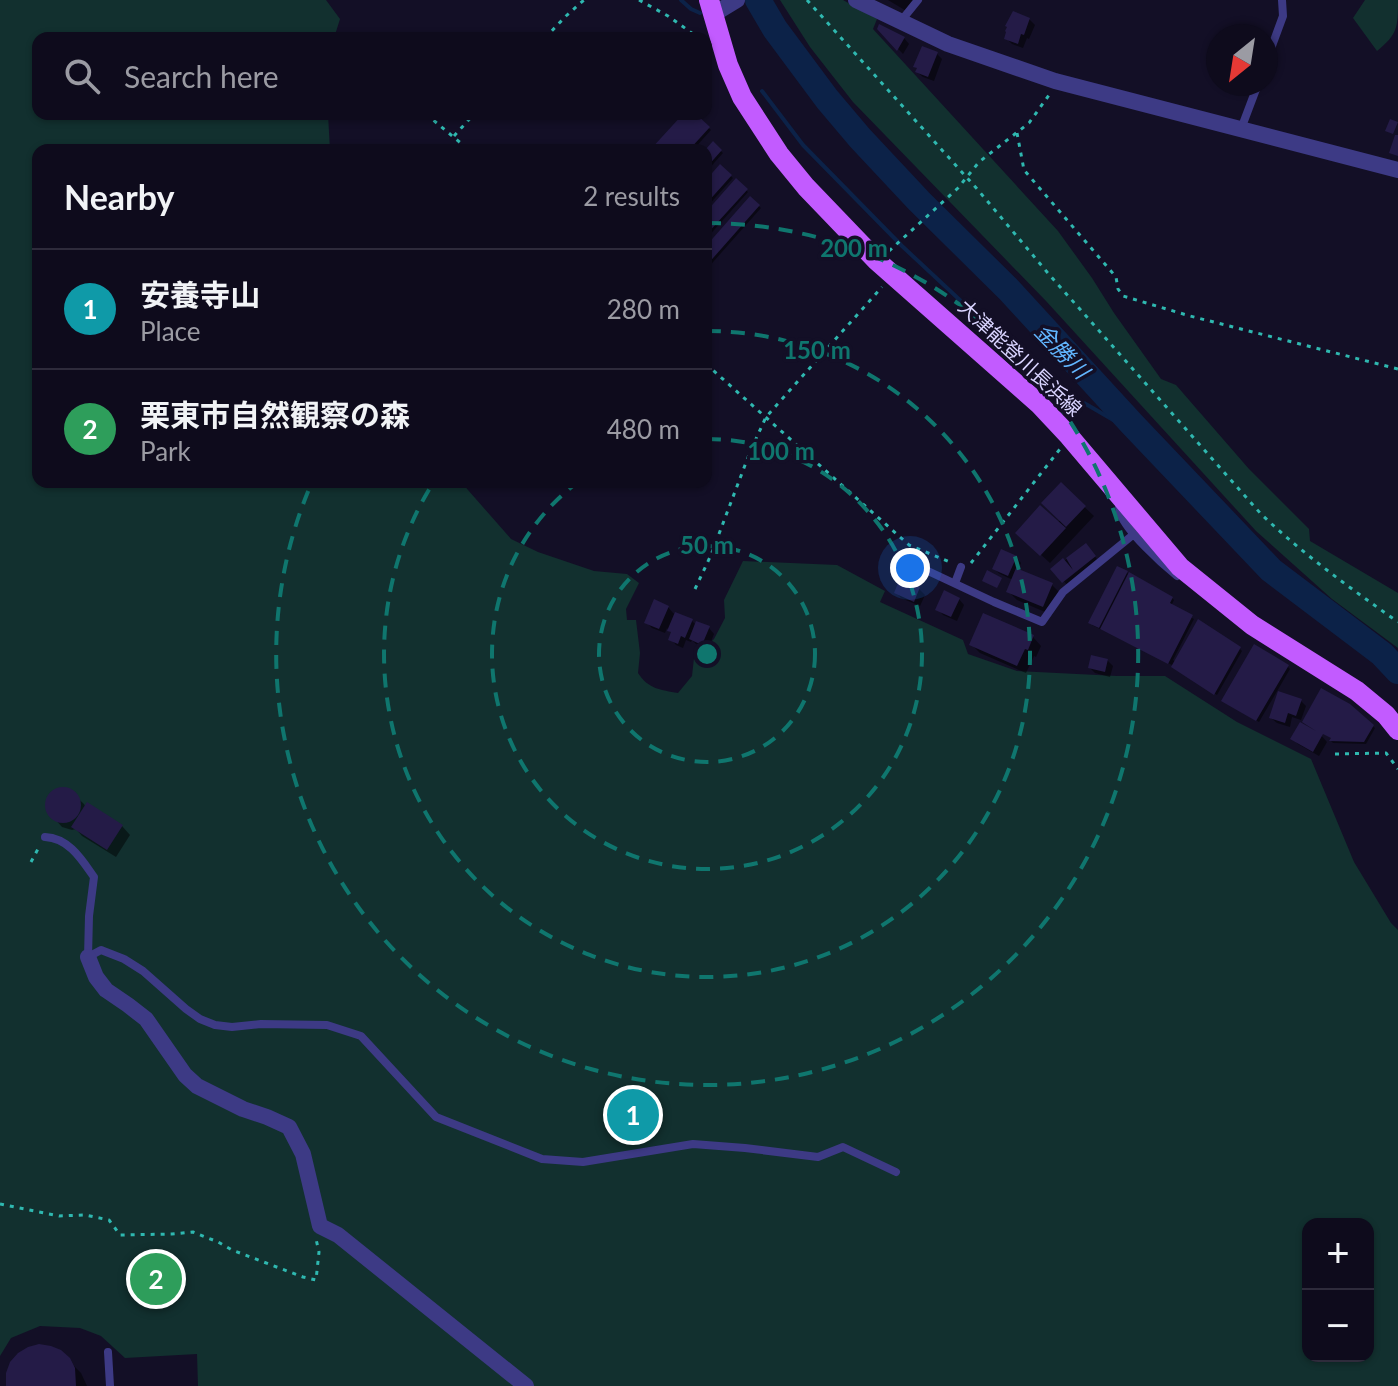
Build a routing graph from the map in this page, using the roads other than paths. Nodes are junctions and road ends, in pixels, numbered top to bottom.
1 (856, 0) edge
2 (918, 0) edge
3 (1282, 0) edge
4 (720, 6) edge
5 (900, 22) junction
6 (1278, 30) edge
7 (1253, 96) edge
8 (1241, 129) junction
9 (1398, 170) edge
10 (1119, 495) junction
11 (1134, 534) junction
12 (913, 564) dead end
13 (961, 567) road end
14 (955, 583) junction
15 (1199, 584) junction
16 (1398, 730) edge
17 (45, 837) road end
18 (88, 957) junction
19 (896, 1172) dead end
20 (108, 1352) dead end
21 (110, 1386) edge
22 (526, 1386) edge

1 - 5 street
2 - 5 lane
3 - 6 lane
4 - 10 main road, 大津能登川長浜線
5 - 8 street
7 - 8 lane
8 - 9 street
10 - 11 lane
10 - 15 main road, 大津能登川長浜線
11 - 14 lane
11 - 15 lane
12 - 14 lane
13 - 14 lane
15 - 16 main road, 大津能登川長浜線
17 - 18 lane
18 - 19 lane
18 - 22 street
20 - 21 lane

